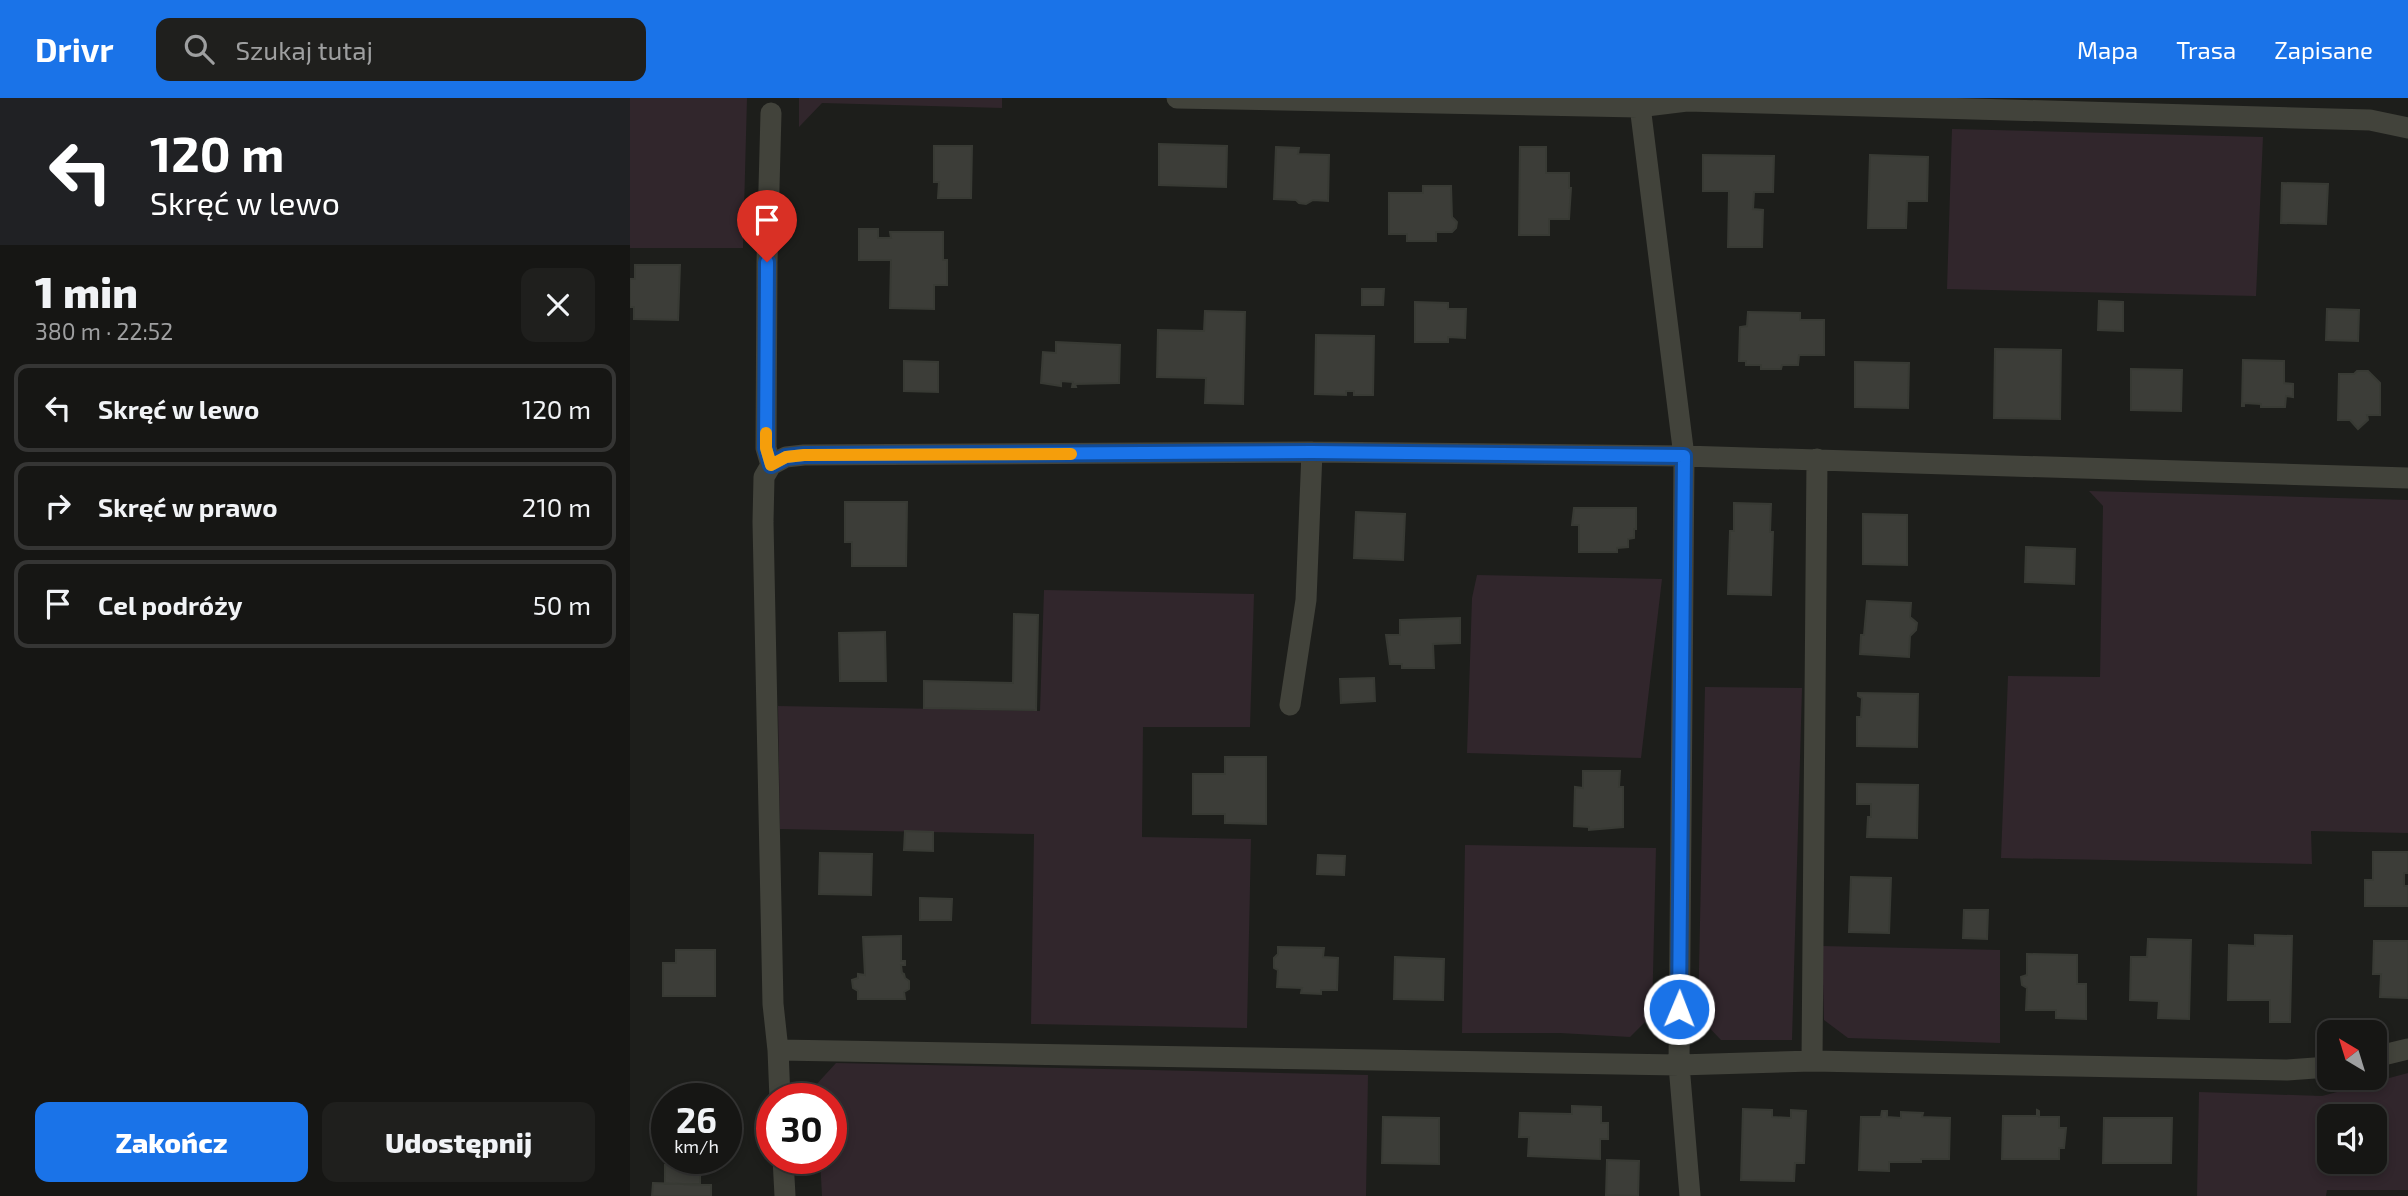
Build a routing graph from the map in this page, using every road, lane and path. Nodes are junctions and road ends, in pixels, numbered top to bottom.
1 (1177, 98) edge
2 (1639, 102) edge
3 (771, 113) dead end
4 (2408, 128) edge
5 (1312, 452) junction
6 (1684, 456) junction
7 (1817, 459) junction
8 (771, 465) junction
9 (2408, 478) edge
10 (1290, 705) dead end
11 (2408, 1049) edge
12 (778, 1050) junction
13 (2387, 1054) edge
14 (1812, 1061) junction
15 (1679, 1065) junction
16 (2317, 1068) edge
17 (779, 1083) edge
18 (784, 1174) edge
19 (785, 1196) edge
20 (1690, 1196) edge

1 - 2 street
2 - 4 street
2 - 6 street
3 - 8 street
5 - 6 street
5 - 8 street
5 - 10 street
6 - 7 street
6 - 15 street
7 - 9 street
7 - 14 street
8 - 12 street
11 - 13 street
12 - 15 street
12 - 17 street
14 - 15 street
14 - 16 street
15 - 20 street
18 - 19 street

